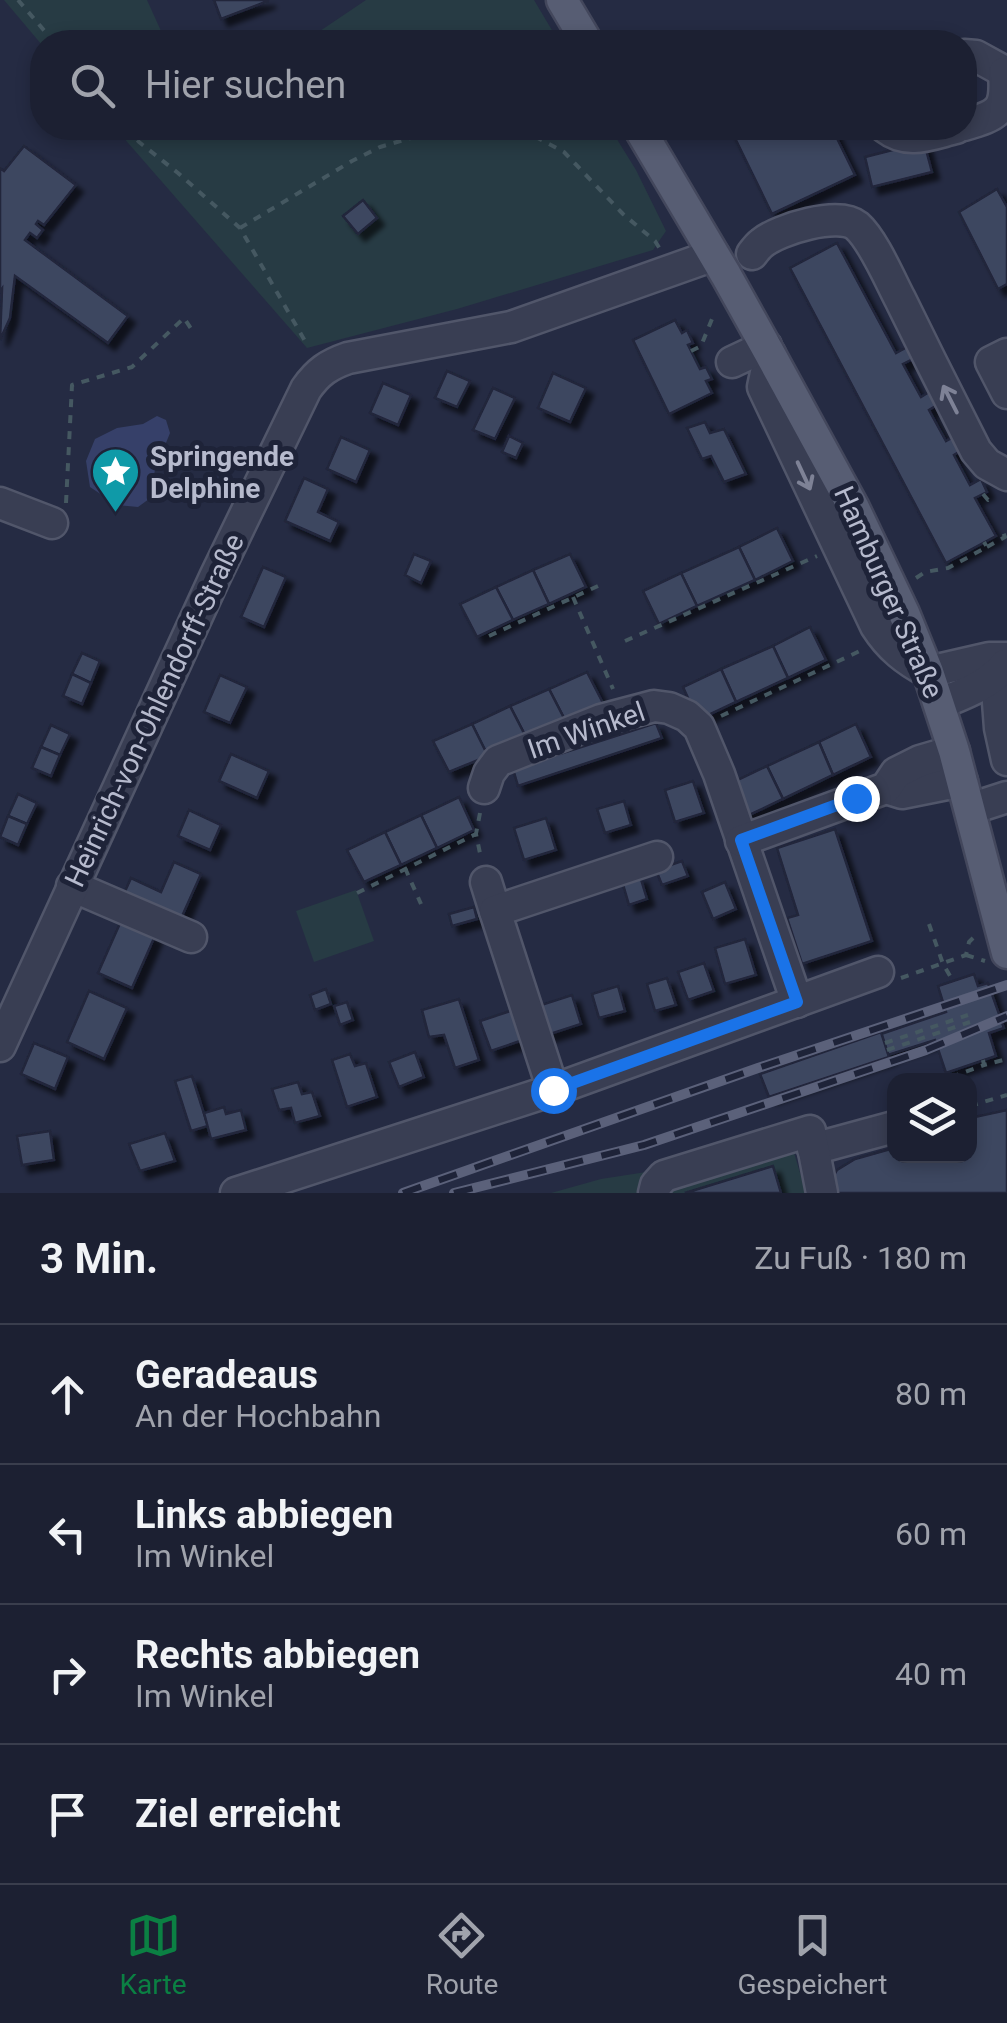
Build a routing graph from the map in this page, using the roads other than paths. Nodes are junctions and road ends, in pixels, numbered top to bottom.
1 (562, 0) edge
2 (581, 30) edge
3 (977, 57) edge
4 (1005, 73) edge
5 (977, 122) edge
6 (653, 140) edge
7 (752, 254) dead end
8 (714, 255) junction
9 (768, 350) junction
10 (1007, 354) edge
11 (732, 362) dead end
12 (1007, 393) edge
13 (1007, 474) edge
14 (0, 503) edge
15 (59, 516) road end
16 (1003, 665) edge
17 (928, 672) junction
18 (939, 704) junction
19 (954, 751) junction
20 (1007, 760) edge
21 (484, 788) road end
22 (886, 788) junction
23 (966, 795) junction
24 (1007, 797) edge
25 (741, 840) junction
26 (657, 857) dead end
27 (72, 886) junction
28 (190, 937) dead end
29 (997, 944) edge
30 (878, 972) dead end
31 (797, 1002) junction
32 (0, 1046) edge
33 (553, 1090) junction
34 (887, 1128) edge
35 (813, 1149) junction
36 (236, 1193) edge
37 (654, 1193) edge
38 (822, 1193) edge

1 - 2 main road
3 - 4 street
4 - 5 street
6 - 8 main road, Hamburger Straße
13 -> 7 street
8 - 9 main road, Hamburger Straße
8 - 27 street, Heinrich-von-Ohlendorff-Straße
9 - 11 street
9 - 17 main road, Hamburger Straße
10 - 12 street
14 - 15 street
16 - 17 street
16 - 18 street
16 - 20 street
17 - 18 main road, Hamburger Straße
18 - 19 main road, Hamburger Straße
19 - 22 street
19 - 23 main road, Hamburger Straße
21 - 25 street, Im Winkel
22 - 23 street
22 - 25 street
23 - 24 street
23 - 29 main road, Hamburger Straße
25 - 31 street
26 - 33 street
27 - 28 street
27 - 32 street, Heinrich-von-Ohlendorff-Straße
30 - 31 street
31 - 33 street
33 - 36 street
34 - 35 street
35 - 37 street
35 - 38 street

